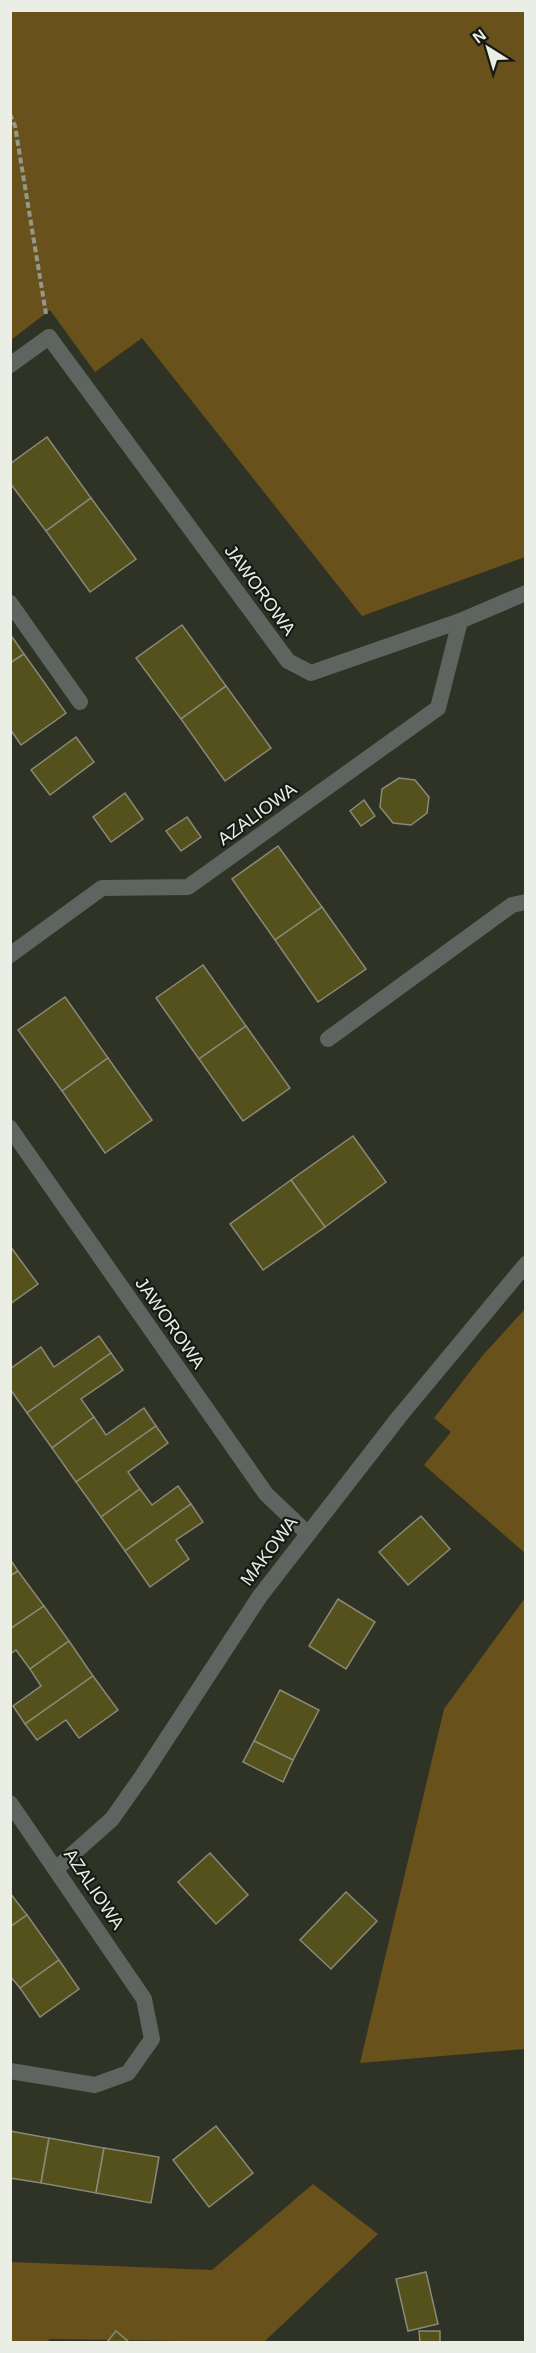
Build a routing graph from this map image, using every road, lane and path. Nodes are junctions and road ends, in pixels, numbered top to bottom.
1 (10, 114) edge
2 (49, 337) junction
3 (10, 365) edge
4 (525, 593) edge
5 (10, 603) edge
6 (460, 621) junction
7 (80, 702) dead end
8 (525, 902) edge
9 (10, 955) edge
10 (328, 1039) dead end
11 (10, 1128) edge
12 (525, 1264) edge
13 (307, 1533) junction
14 (10, 1803) edge
15 (57, 1868) junction
16 (10, 2071) edge

1 - 2 path
2 - 3 street
2 - 6 street, JAWOROWA
4 - 6 street, JAWOROWA
5 - 7 street
6 - 9 street, AZALIOWA
8 - 10 street
11 - 13 street, JAWOROWA
12 - 13 street, MAKOWA
13 - 15 street, MAKOWA
14 - 15 street, AZALIOWA
15 - 16 street, AZALIOWA

